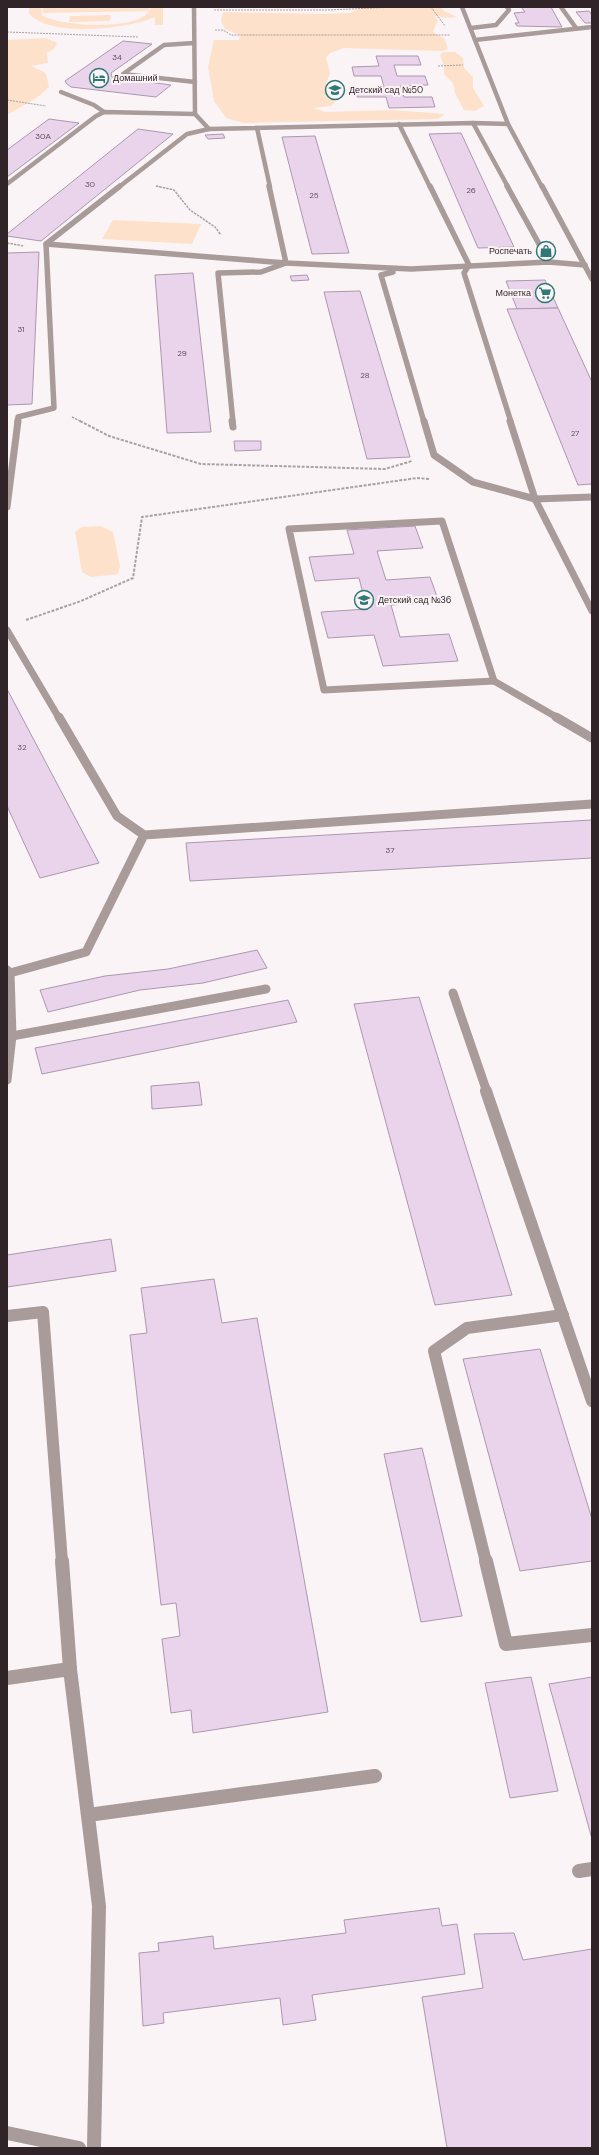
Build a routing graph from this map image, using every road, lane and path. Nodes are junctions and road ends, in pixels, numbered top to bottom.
1 (397, 7) edge
2 (462, 7) edge
3 (507, 7) edge
4 (561, 7) edge
5 (357, 8) edge
6 (194, 9) edge
7 (592, 27) edge
8 (471, 28) junction
9 (576, 28) junction
10 (194, 30) junction
11 (7, 32) edge
12 (474, 35) junction
13 (144, 37) dead end
14 (476, 40) junction
15 (194, 43) junction
16 (463, 65) dead end
17 (438, 66) dead end
18 (195, 82) junction
19 (61, 92) dead end
20 (104, 112) junction
21 (195, 114) junction
22 (473, 123) junction
23 (399, 124) junction
24 (508, 124) junction
25 (257, 128) junction
26 (209, 129) junction
27 (129, 180) junction
28 (7, 184) edge
29 (46, 244) junction
30 (232, 257) junction
31 (549, 262) junction
32 (286, 263) junction
33 (585, 265) junction
34 (469, 266) junction
35 (411, 269) junction
36 (592, 279) edge
37 (54, 408) junction
38 (233, 427) dead end
39 (434, 455) junction
40 (431, 479) dead end
41 (592, 497) edge
42 (535, 499) junction
43 (7, 508) edge
44 (592, 611) edge
45 (22, 622) dead end
46 (7, 630) edge
47 (494, 681) junction
48 (592, 738) edge
49 (592, 804) edge
50 (144, 835) junction
51 (8, 971) edge
52 (266, 989) dead end
53 (454, 993) dead end
54 (12, 1036) junction
55 (7, 1080) edge
56 (563, 1315) junction
57 (7, 1316) edge
58 (592, 1401) edge
59 (592, 1635) edge
60 (70, 1669) junction
61 (7, 1678) edge
62 (375, 1776) dead end
63 (88, 1815) junction
64 (7, 2134) edge
65 (79, 2148) edge
66 (94, 2148) edge

1 - 5 path
2 - 8 street
3 - 8 street
4 - 9 street
5 - 6 path
6 - 10 street
7 - 9 street
8 - 12 street
9 - 14 street
10 - 12 path
10 - 15 street
11 - 13 path
12 - 14 street
14 - 24 street
15 - 18 street
15 - 18 street
16 - 17 path
18 - 21 street
19 - 20 street
20 - 21 street
20 - 28 street
21 - 26 street
22 - 23 street
22 - 24 street
22 - 31 street
23 - 25 street
23 - 34 street
24 - 33 street
25 - 26 street
25 - 32 street
26 - 27 street
27 - 29 street
27 - 30 path
29 - 30 street
29 - 37 street
30 - 32 street
31 - 33 street
31 - 34 street
32 - 35 street
32 - 38 street
33 - 36 street
34 - 35 street
34 - 42 street
35 - 39 street
37 - 39 path
37 - 43 street
39 - 42 street
40 - 45 path
41 - 42 street
42 - 44 street
46 - 50 street
47 - 47 street
47 - 48 street
49 - 50 street
50 - 51 street
51 - 54 street
52 - 54 street
53 - 56 street
54 - 55 street
56 - 58 street
56 - 59 street
57 - 60 street
60 - 61 street
60 - 63 street
62 - 63 street
63 - 66 street
64 - 65 street

